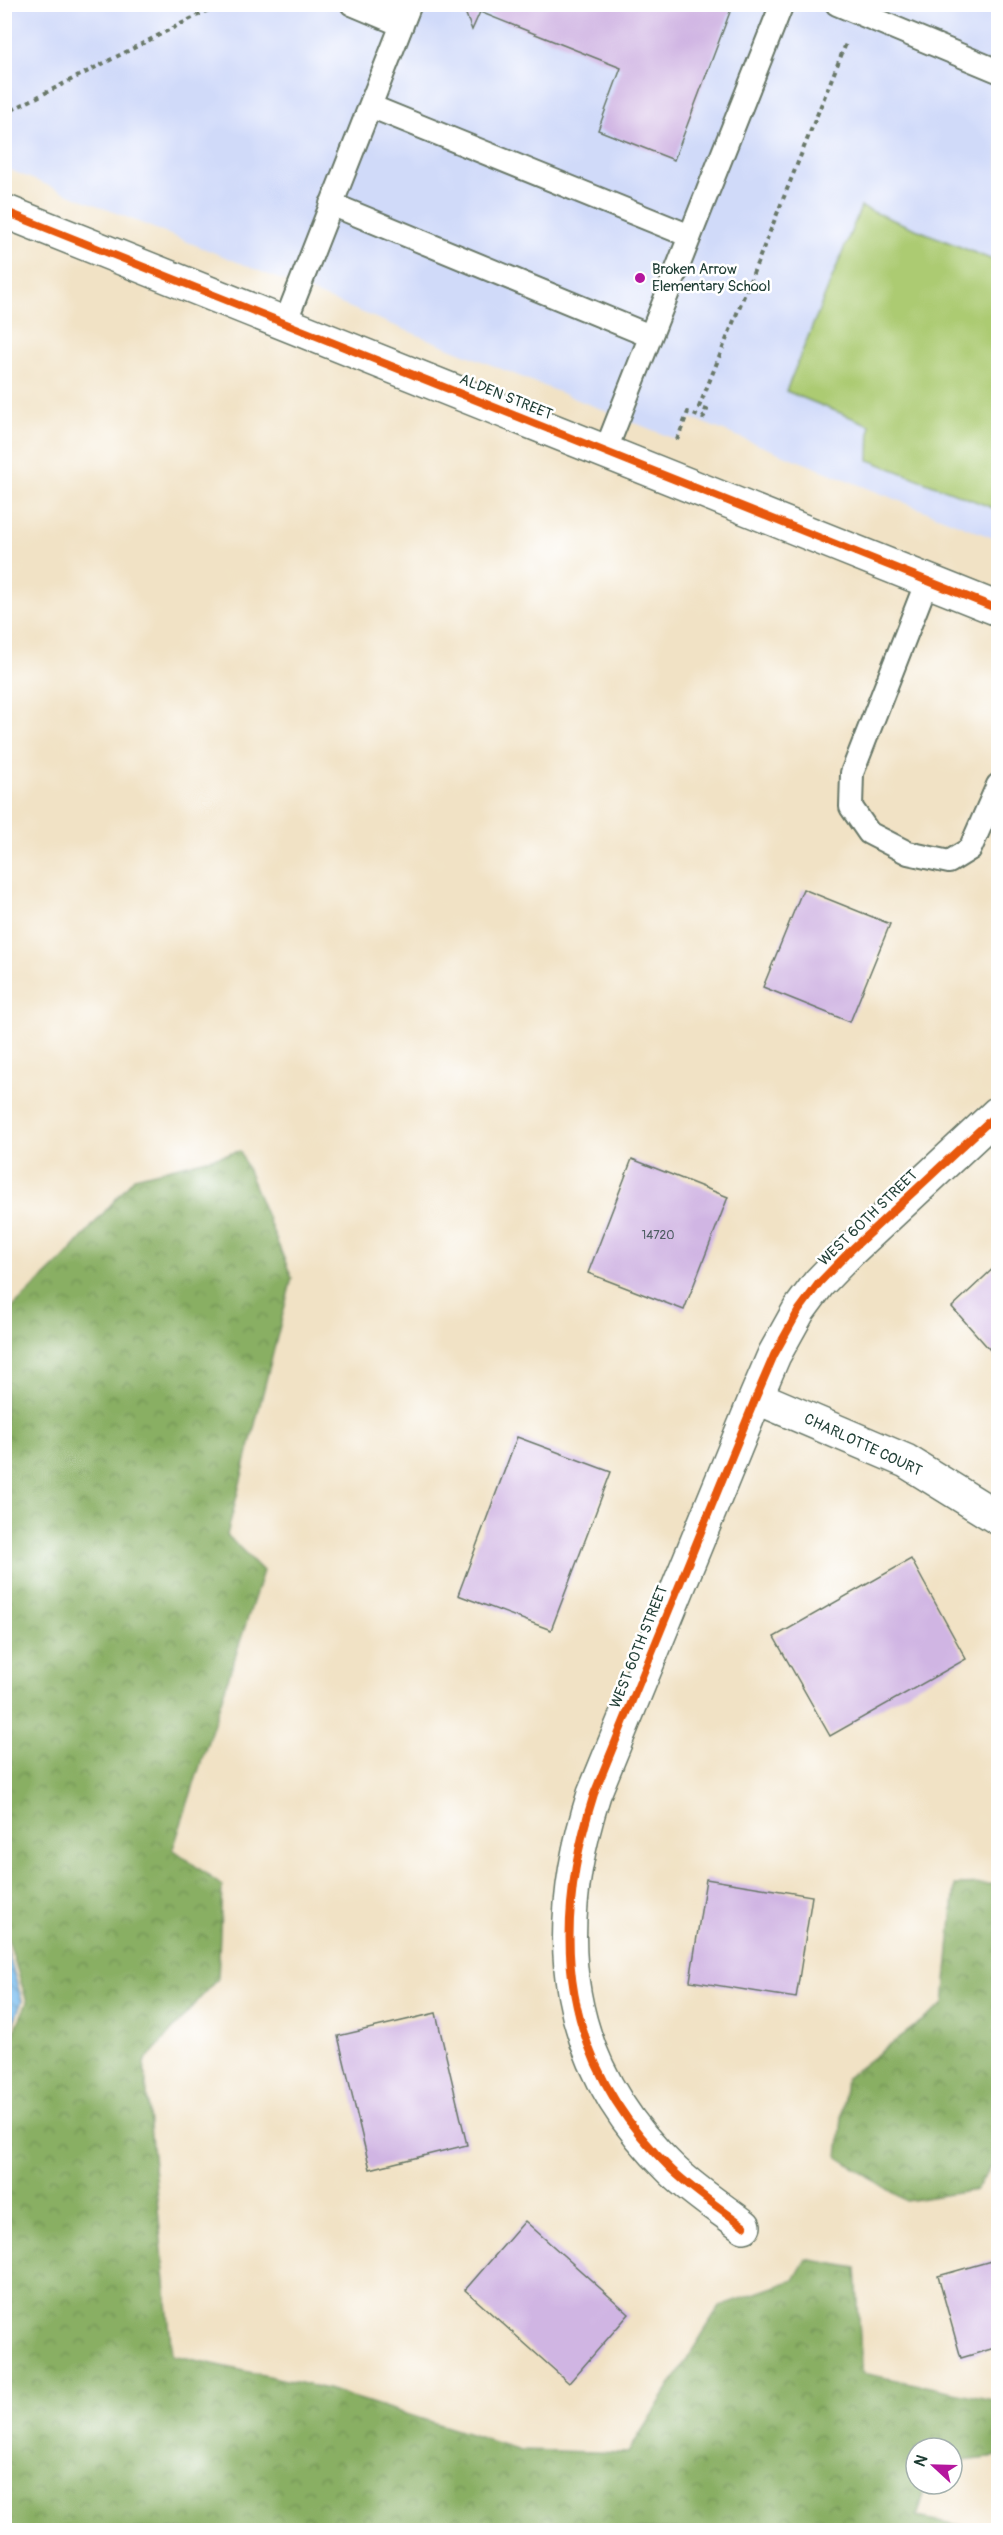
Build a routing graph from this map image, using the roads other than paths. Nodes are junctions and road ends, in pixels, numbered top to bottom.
1 (352, 4) edge
2 (782, 4) edge
3 (837, 4) edge
4 (406, 15) edge
5 (999, 71) edge
6 (370, 106) junction
7 (331, 204) junction
8 (4, 211) edge
9 (690, 236) junction
10 (285, 323) junction
11 (650, 336) junction
12 (605, 452) junction
13 (927, 581) junction
14 (999, 609) edge
15 (999, 785) edge
16 (999, 1113) edge
17 (756, 1398) junction
18 (999, 1518) edge
19 (744, 2226) dead end

1 - 4 lane
2 - 9 lane
3 - 5 lane
4 - 6 lane
6 - 7 lane
6 - 9 lane
7 - 10 lane
7 - 11 lane
8 - 10 street, ALDEN STREET
9 - 11 lane
10 - 12 street, ALDEN STREET
11 - 12 lane
12 - 13 street, ALDEN STREET
13 - 14 street, ALDEN STREET
13 - 15 lane
16 - 17 street, WEST 60TH STREET
17 - 18 street, CHARLOTTE COURT
17 - 19 street, WEST 60TH STREET

